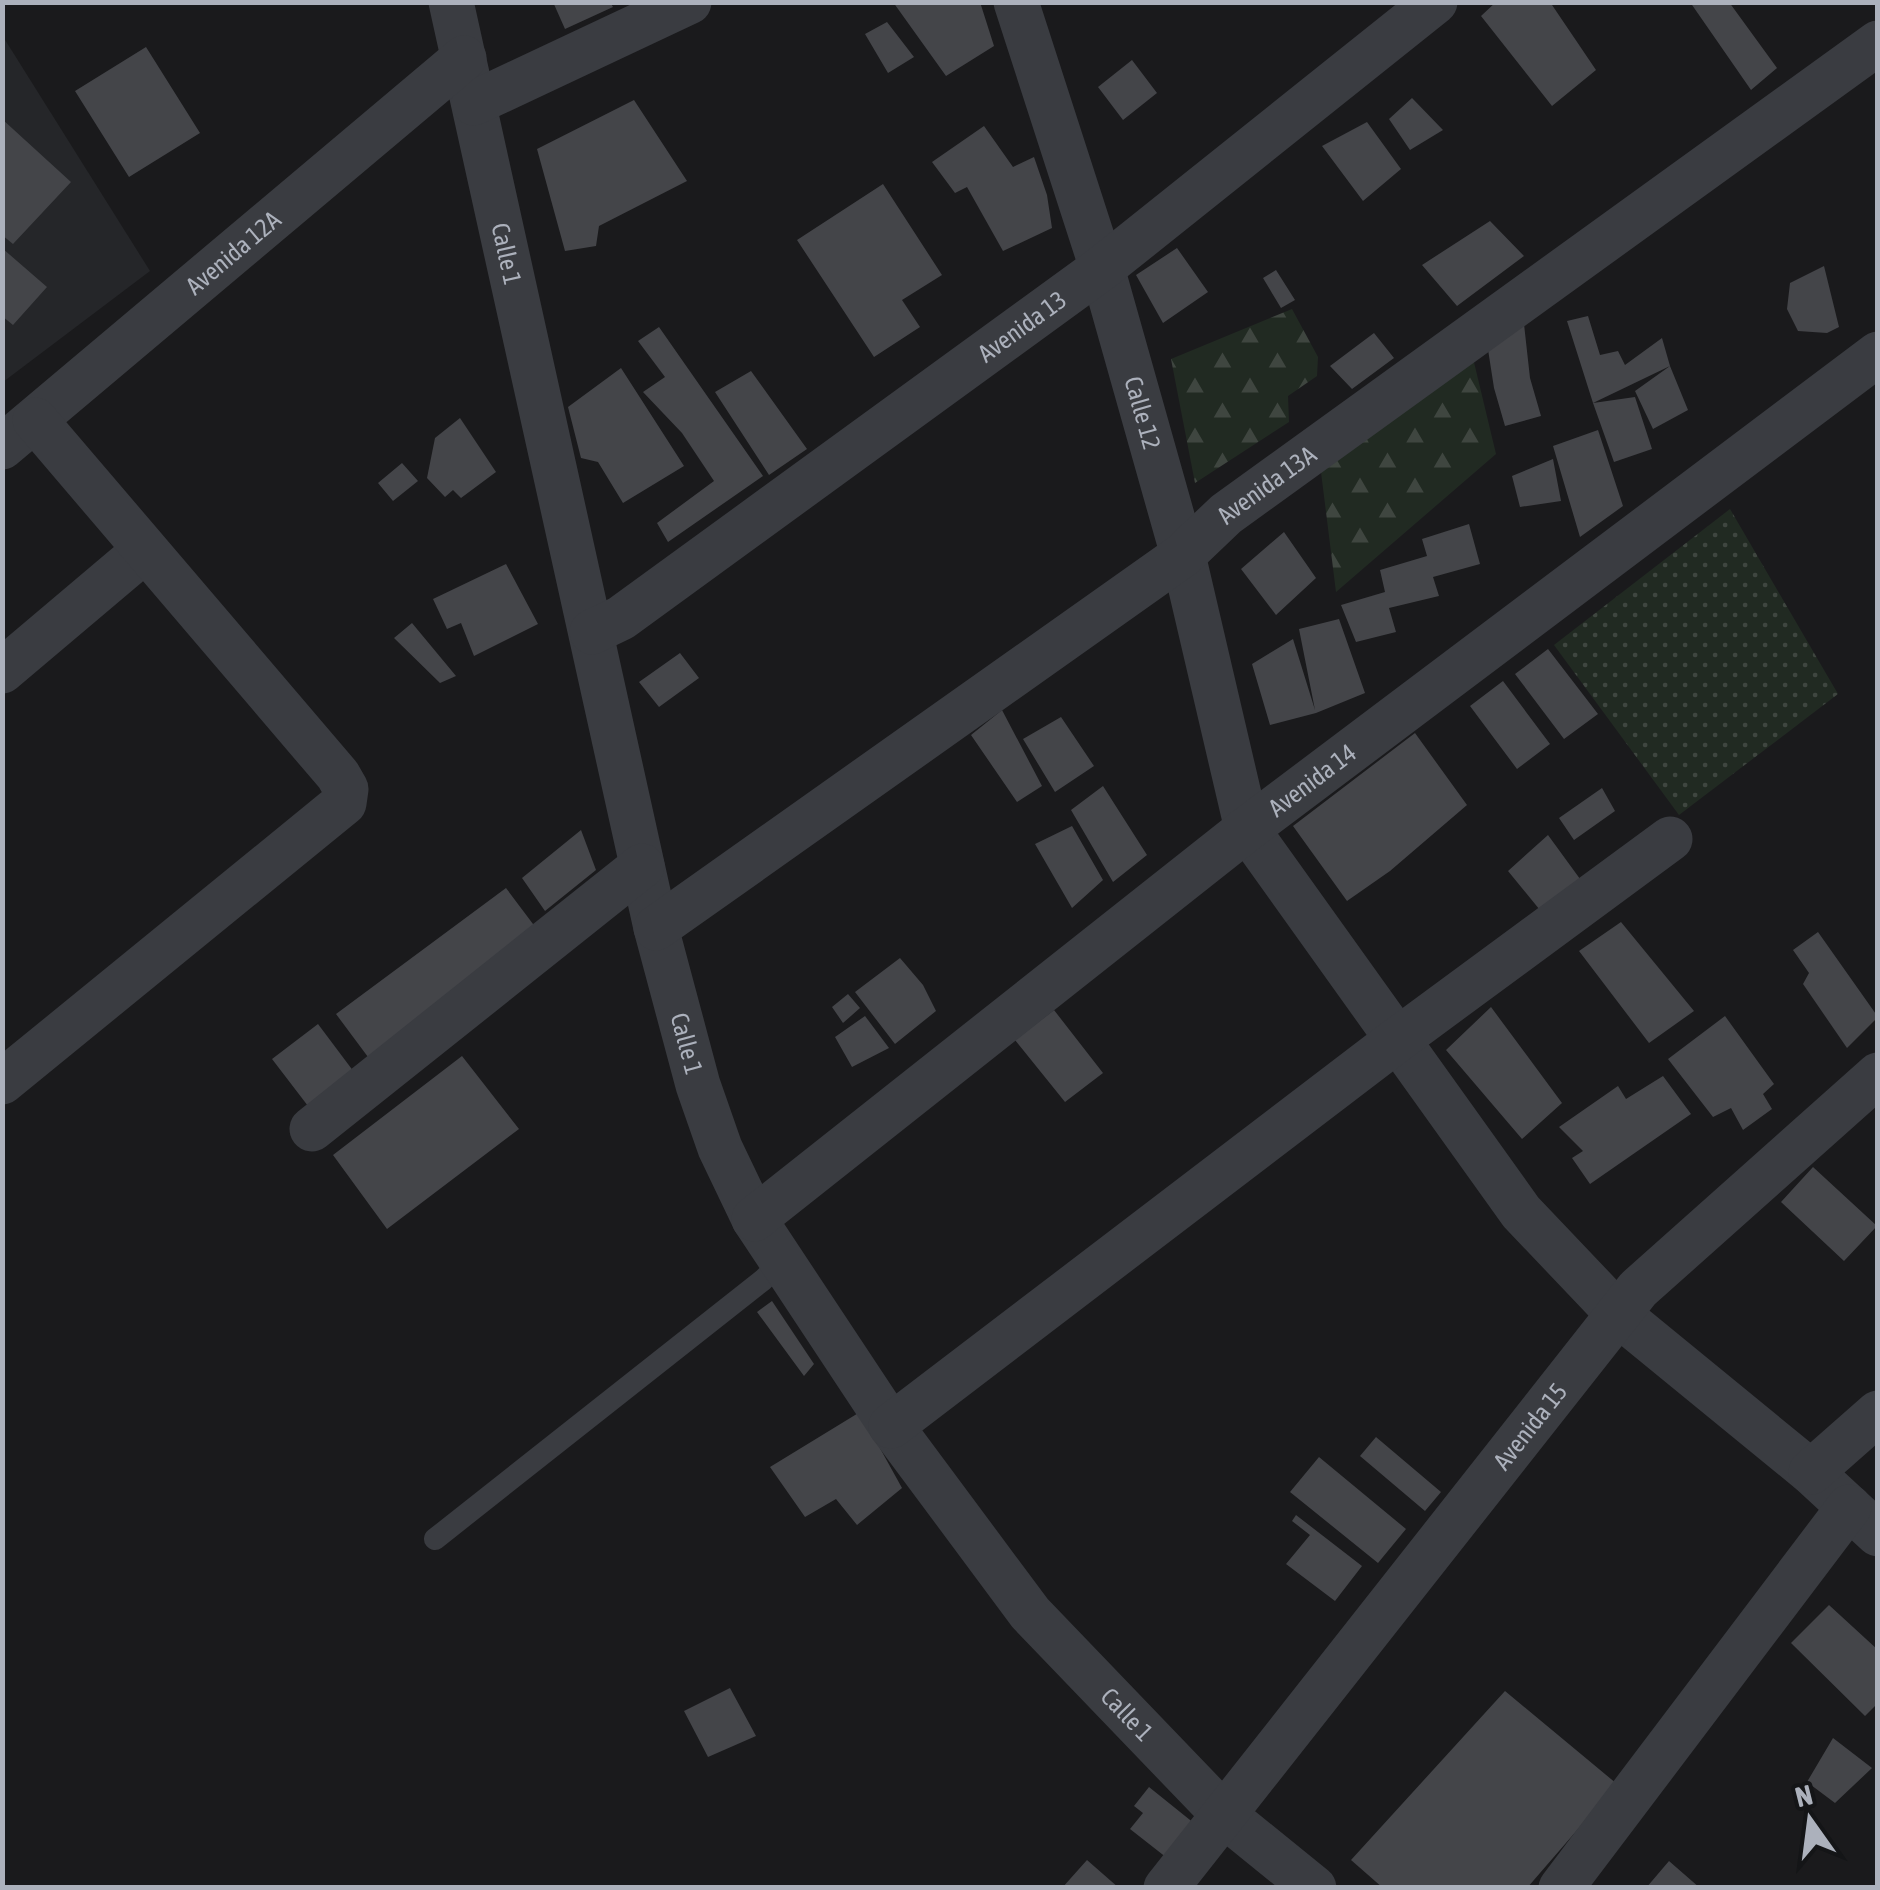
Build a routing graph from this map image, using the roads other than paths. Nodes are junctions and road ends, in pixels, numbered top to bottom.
1 (451, 2) edge
2 (688, 2) edge
3 (1016, 2) edge
4 (1434, 2) edge
5 (1878, 43) edge
6 (464, 58) junction
7 (474, 103) junction
8 (1102, 268) junction
9 (1878, 354) edge
10 (19, 433) edge
11 (144, 550) junction
12 (1183, 555) junction
13 (592, 632) junction
14 (2, 672) edge
15 (1246, 829) junction
16 (1670, 839) dead end
17 (642, 866) junction
18 (656, 928) junction
19 (1396, 1040) junction
20 (1878, 1075) edge
21 (2, 1082) edge
22 (312, 1129) dead end
23 (754, 1218) junction
24 (782, 1260) junction
25 (1618, 1314) junction
26 (1878, 1413) edge
27 (891, 1426) junction
28 (1810, 1472) junction
29 (1863, 1521) edge
30 (435, 1540) dead end
31 (1224, 1815) junction
32 (1166, 1888) edge
33 (1314, 1888) edge
34 (1562, 1888) edge

1 - 6 street, Calle 1
2 - 7 street
3 - 8 street, Calle 12
4 - 8 street, Avenida 13
5 - 12 street, Avenida 13A
6 - 7 street, Calle 1
6 - 10 street, Avenida 12A
7 - 13 street, Calle 1
8 - 12 street, Calle 12
8 - 13 street, Avenida 13
9 - 15 street, Avenida 14
10 - 11 street
11 - 14 street
11 - 21 street
12 - 15 street, Calle 12
12 - 18 street, Avenida 13A
13 - 17 street, Calle 1
15 - 19 street
15 - 23 street, Avenida 14
16 - 19 street
17 - 18 street, Calle 1
17 - 22 street
18 - 23 street, Calle 1
19 - 25 street
19 - 27 street
20 - 25 street, Avenida 15
23 - 24 street, Calle 1
24 - 27 street, Calle 1
24 - 30 lane
25 - 28 street
25 - 31 street, Avenida 15
26 - 28 street
27 - 31 street, Calle 1
28 - 29 street
29 - 34 street
31 - 32 street, Avenida 15
31 - 33 street, Calle 1

